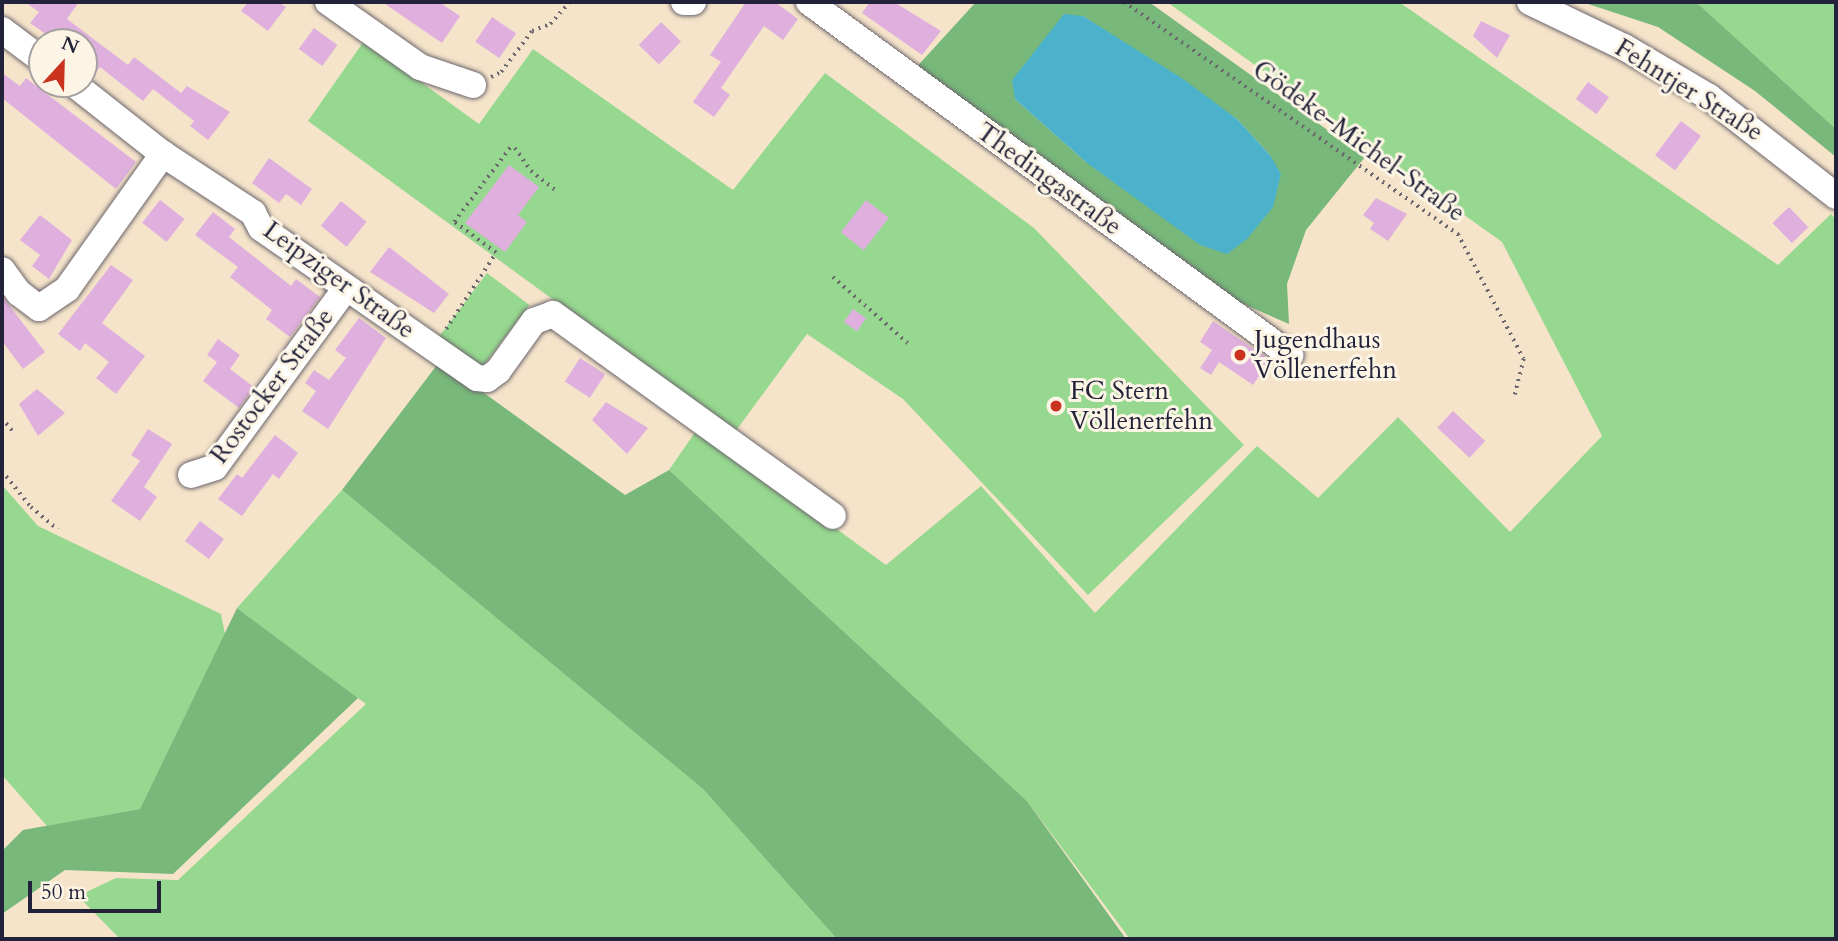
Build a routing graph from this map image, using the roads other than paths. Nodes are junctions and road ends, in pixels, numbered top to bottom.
1 (328, 2) edge
2 (684, 2) edge
3 (693, 2) edge
4 (809, 2) edge
5 (1530, 2) edge
6 (2, 30) edge
7 (28, 50) edge
8 (473, 85) road end
9 (92, 98) edge
10 (163, 154) junction
11 (1836, 196) edge
12 (2, 270) edge
13 (346, 288) junction
14 (1290, 355) dead end
15 (191, 475) dead end
16 (833, 516) dead end

1 - 8 street
2 - 3 street
4 - 14 street, Thedingastraße
5 - 11 street, Fehntjer Straße
6 - 7 street
9 - 10 street, Leipziger Straße
10 - 12 street
10 - 13 street, Leipziger Straße
13 - 15 street, Rostocker Straße
13 - 16 street, Leipziger Straße

